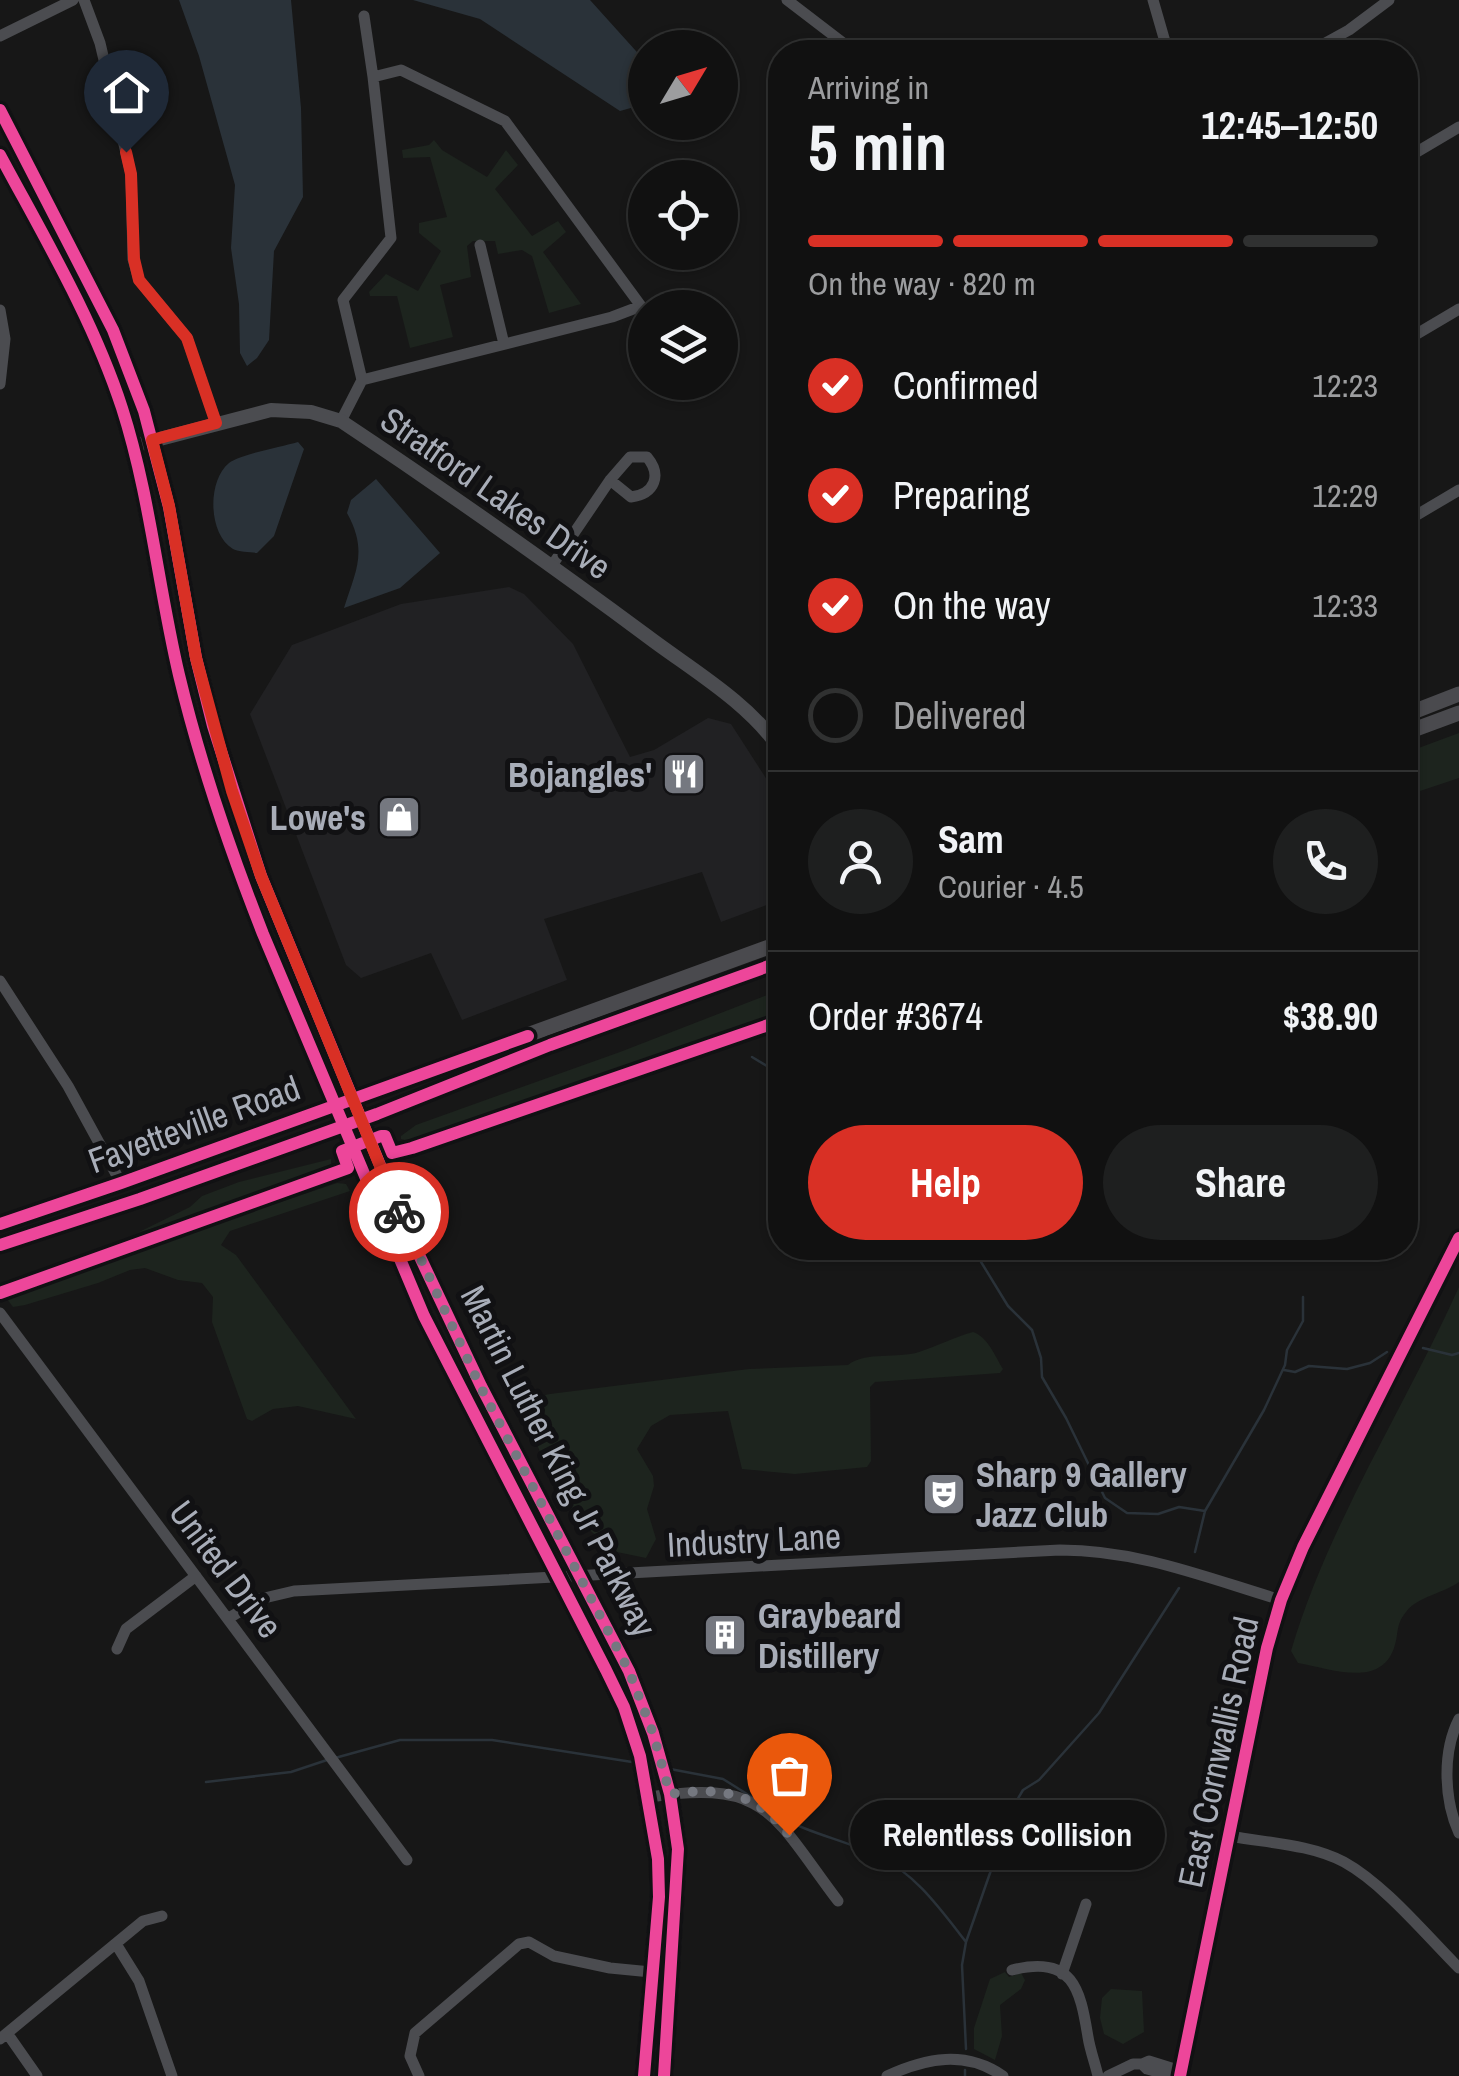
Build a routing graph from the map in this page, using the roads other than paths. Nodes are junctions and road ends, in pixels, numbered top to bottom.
1 (73, 0) edge
2 (84, 0) edge
3 (787, 0) edge
4 (1153, 0) edge
5 (1389, 0) edge
6 (364, 16) dead end
7 (0, 36) edge
8 (839, 40) edge
9 (1165, 40) edge
10 (1331, 40) edge
11 (373, 77) junction
12 (0, 110) edge
13 (1459, 127) edge
14 (1418, 151) edge
15 (0, 155) edge
16 (480, 245) dead end
17 (633, 290) edge
18 (1459, 309) edge
19 (0, 310) edge
20 (628, 312) edge
21 (1418, 333) edge
22 (504, 344) junction
23 (362, 380) junction
24 (0, 384) edge
25 (341, 421) junction
26 (216, 423) junction
27 (152, 440) junction
28 (133, 446) junction
29 (610, 480) dead end
30 (1459, 490) edge
31 (1418, 514) edge
32 (552, 567) junction
33 (1459, 694) edge
34 (1418, 710) edge
35 (1459, 713) edge
36 (1418, 728) edge
37 (768, 736) edge
38 (768, 947) edge
39 (768, 966) edge
40 (0, 980) edge
41 (354, 1099) junction
42 (336, 1105) junction
43 (362, 1119) junction
44 (344, 1126) junction
45 (121, 1183) junction
46 (0, 1224) edge
47 (1459, 1238) edge
48 (0, 1245) edge
49 (0, 1312) edge
50 (196, 1576) junction
51 (580, 1577) junction
52 (559, 1578) junction
53 (1282, 1600) junction
54 (228, 1618) junction
55 (118, 1650) dead end
56 (1459, 1718) edge
57 (670, 1794) junction
58 (650, 1797) junction
59 (1459, 1833) edge
60 (1230, 1836) junction
61 (408, 1860) dead end
62 (838, 1901) dead end
63 (1086, 1904) dead end
64 (162, 1916) dead end
65 (116, 1944) junction
66 (1459, 1968) edge
67 (1012, 1970) dead end
68 (651, 1972) junction
69 (1062, 1974) junction
70 (4, 2036) edge
71 (1178, 2074) edge
72 (37, 2076) edge
73 (172, 2076) edge
74 (419, 2076) edge
75 (644, 2076) edge
76 (664, 2076) edge
77 (887, 2076) edge
78 (1002, 2076) edge
79 (1098, 2076) edge
80 (1108, 2076) edge

1 - 7 street
2 - 26 street
3 - 8 street
4 - 9 street
5 - 10 street
6 - 11 street
11 - 17 street
11 - 23 street
12 - 27 main road, Martin Luther King Jr Parkway
13 - 14 street
15 - 28 main road, Martin Luther King Jr Parkway
16 - 22 street
18 - 21 street
19 - 24 street
20 - 22 street
22 - 23 street
23 - 25 street
25 - 26 street, Stratford Lakes Drive
25 - 32 street, Stratford Lakes Drive
26 - 27 street, Stratford Lakes Drive
27 - 28 street, Stratford Lakes Drive
27 - 41 main road, Martin Luther King Jr Parkway
28 - 42 main road, Martin Luther King Jr Parkway
29 - 32 street
30 - 31 street
32 - 37 street, Stratford Lakes Drive
33 - 34 main road
35 - 36 main road
38 - 41 main road, Fayetteville Road
39 - 43 main road, Fayetteville Road
40 - 45 street
41 - 42 main road, Fayetteville Road
41 - 43 main road, Martin Luther King Jr Parkway
42 - 44 main road, Martin Luther King Jr Parkway
42 - 45 main road, Fayetteville Road
43 - 44 main road, Fayetteville Road
43 - 51 main road, Martin Luther King Jr Parkway
44 - 48 main road, Fayetteville Road
44 - 52 main road, Martin Luther King Jr Parkway
45 - 46 main road, Fayetteville Road
47 - 53 street, East Cornwallis Road
49 - 50 street, United Drive
50 - 54 street, United Drive
50 - 55 street
51 - 52 street, Industry Lane
51 - 53 street, Industry Lane
51 - 57 main road, Martin Luther King Jr Parkway
52 - 54 street, Industry Lane
52 - 58 main road, Martin Luther King Jr Parkway
53 - 60 street, East Cornwallis Road
54 - 61 street, United Drive
56 - 59 street
57 - 58 street
57 - 62 street
57 - 76 main road, Martin Luther King Jr Parkway
58 - 68 main road, Martin Luther King Jr Parkway
60 - 66 street
60 - 71 street, East Cornwallis Road
63 - 69 street
64 - 65 street
65 - 70 street
65 - 73 street
67 - 69 street
68 - 74 street
68 - 75 main road, Martin Luther King Jr Parkway
69 - 79 street
70 - 72 street
71 - 80 street
77 - 78 street

